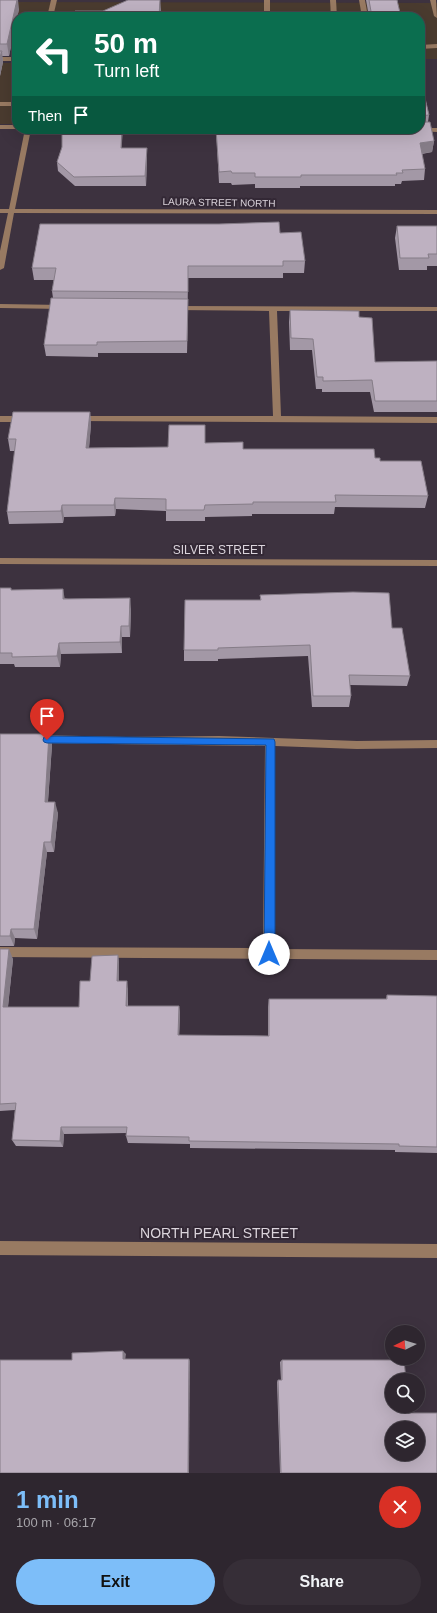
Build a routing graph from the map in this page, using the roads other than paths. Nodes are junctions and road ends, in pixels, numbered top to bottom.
1 (54, 0) edge
2 (267, 0) edge
3 (333, 0) edge
4 (362, 0) edge
5 (433, 0) edge
6 (51, 12) edge
7 (267, 12) edge
8 (334, 12) edge
9 (364, 12) edge
10 (437, 16) edge
11 (437, 46) edge
12 (425, 47) edge
13 (0, 59) edge
14 (12, 59) edge
15 (0, 104) edge
16 (12, 104) edge
17 (0, 127) edge
18 (12, 127) edge
19 (425, 130) edge
20 (437, 130) edge
21 (27, 134) edge
22 (0, 211) edge
23 (11, 211) junction
24 (437, 212) edge
25 (0, 268) edge
26 (0, 306) edge
27 (68, 307) edge
28 (171, 308) edge
29 (273, 308) junction
30 (437, 310) edge
31 (277, 418) junction
32 (0, 419) edge
33 (36, 419) edge
34 (68, 419) edge
35 (437, 420) edge
36 (0, 561) edge
37 (437, 563) edge
38 (24, 739) edge
39 (270, 742) junction
40 (437, 744) edge
41 (0, 952) edge
42 (269, 954) junction
43 (437, 955) edge
44 (0, 1248) edge
45 (437, 1251) edge

1 - 6 street
2 - 7 street
3 - 8 street
4 - 9 street
5 - 10 street
11 - 12 street
13 - 14 street
15 - 16 street
17 - 18 street
19 - 20 street
21 - 23 street
22 - 23 street, LAURA STREET NORTH
23 - 24 street, LAURA STREET NORTH
23 - 25 street
26 - 27 street
28 - 29 street
29 - 30 street
29 - 31 street
31 - 34 street
31 - 35 street
32 - 33 street
36 - 37 street, SILVER STREET
38 - 39 street
39 - 40 street
39 - 42 street
41 - 42 street
42 - 43 street
44 - 45 street, NORTH PEARL STREET

